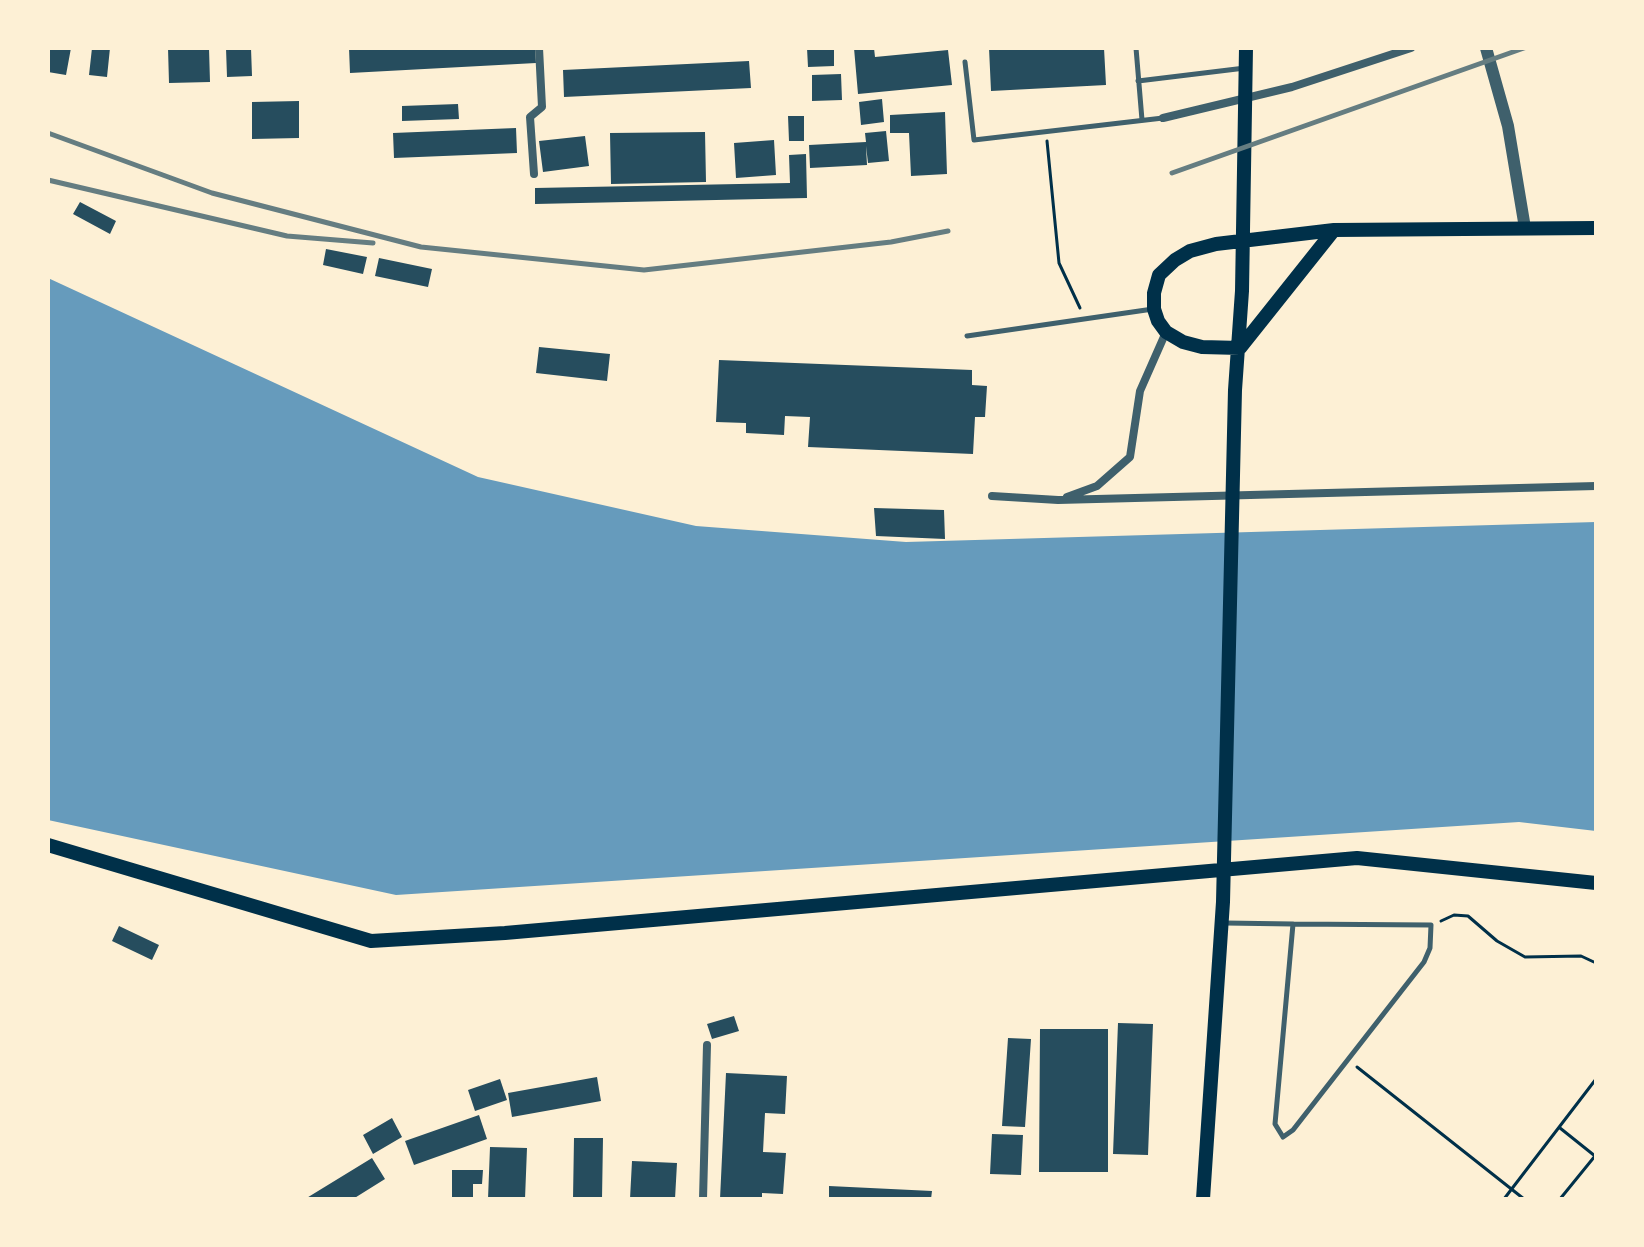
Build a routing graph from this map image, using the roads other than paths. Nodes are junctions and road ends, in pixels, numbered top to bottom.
1 (539, 48) edge
2 (1136, 48) edge
3 (1246, 48) edge
4 (1411, 48) edge
5 (1486, 48) edge
6 (965, 62) dead end
7 (1246, 68) junction
8 (1138, 81) junction
9 (1163, 118) joint
10 (1142, 120) junction
11 (534, 174) dead end
12 (1525, 228) junction
13 (1596, 228) edge
14 (1334, 230) junction
15 (1154, 309) junction
16 (1166, 332) junction
17 (967, 336) dead end
18 (1240, 348) junction
19 (1596, 486) edge
20 (992, 496) dead end
21 (1058, 500) junction
22 (48, 845) edge
23 (1596, 883) edge
24 (1220, 923) junction
25 (1293, 924) junction
26 (707, 1045) dead end
27 (703, 1199) edge
28 (1203, 1199) edge

1 - 11 street
2 - 8 lane
3 - 7 main road
4 - 9 street
5 - 12 street
6 - 10 lane
7 - 8 lane
7 - 18 main road
8 - 10 lane
9 - 10 lane
12 - 13 main road
12 - 14 main road
14 - 15 main road
14 - 18 main road
15 - 16 main road
15 - 17 lane
16 - 18 main road
16 - 21 street
18 - 24 main road
19 - 21 street
20 - 21 street
22 - 23 main road
24 - 25 lane
24 - 28 main road
25 - 25 lane
26 - 27 street

